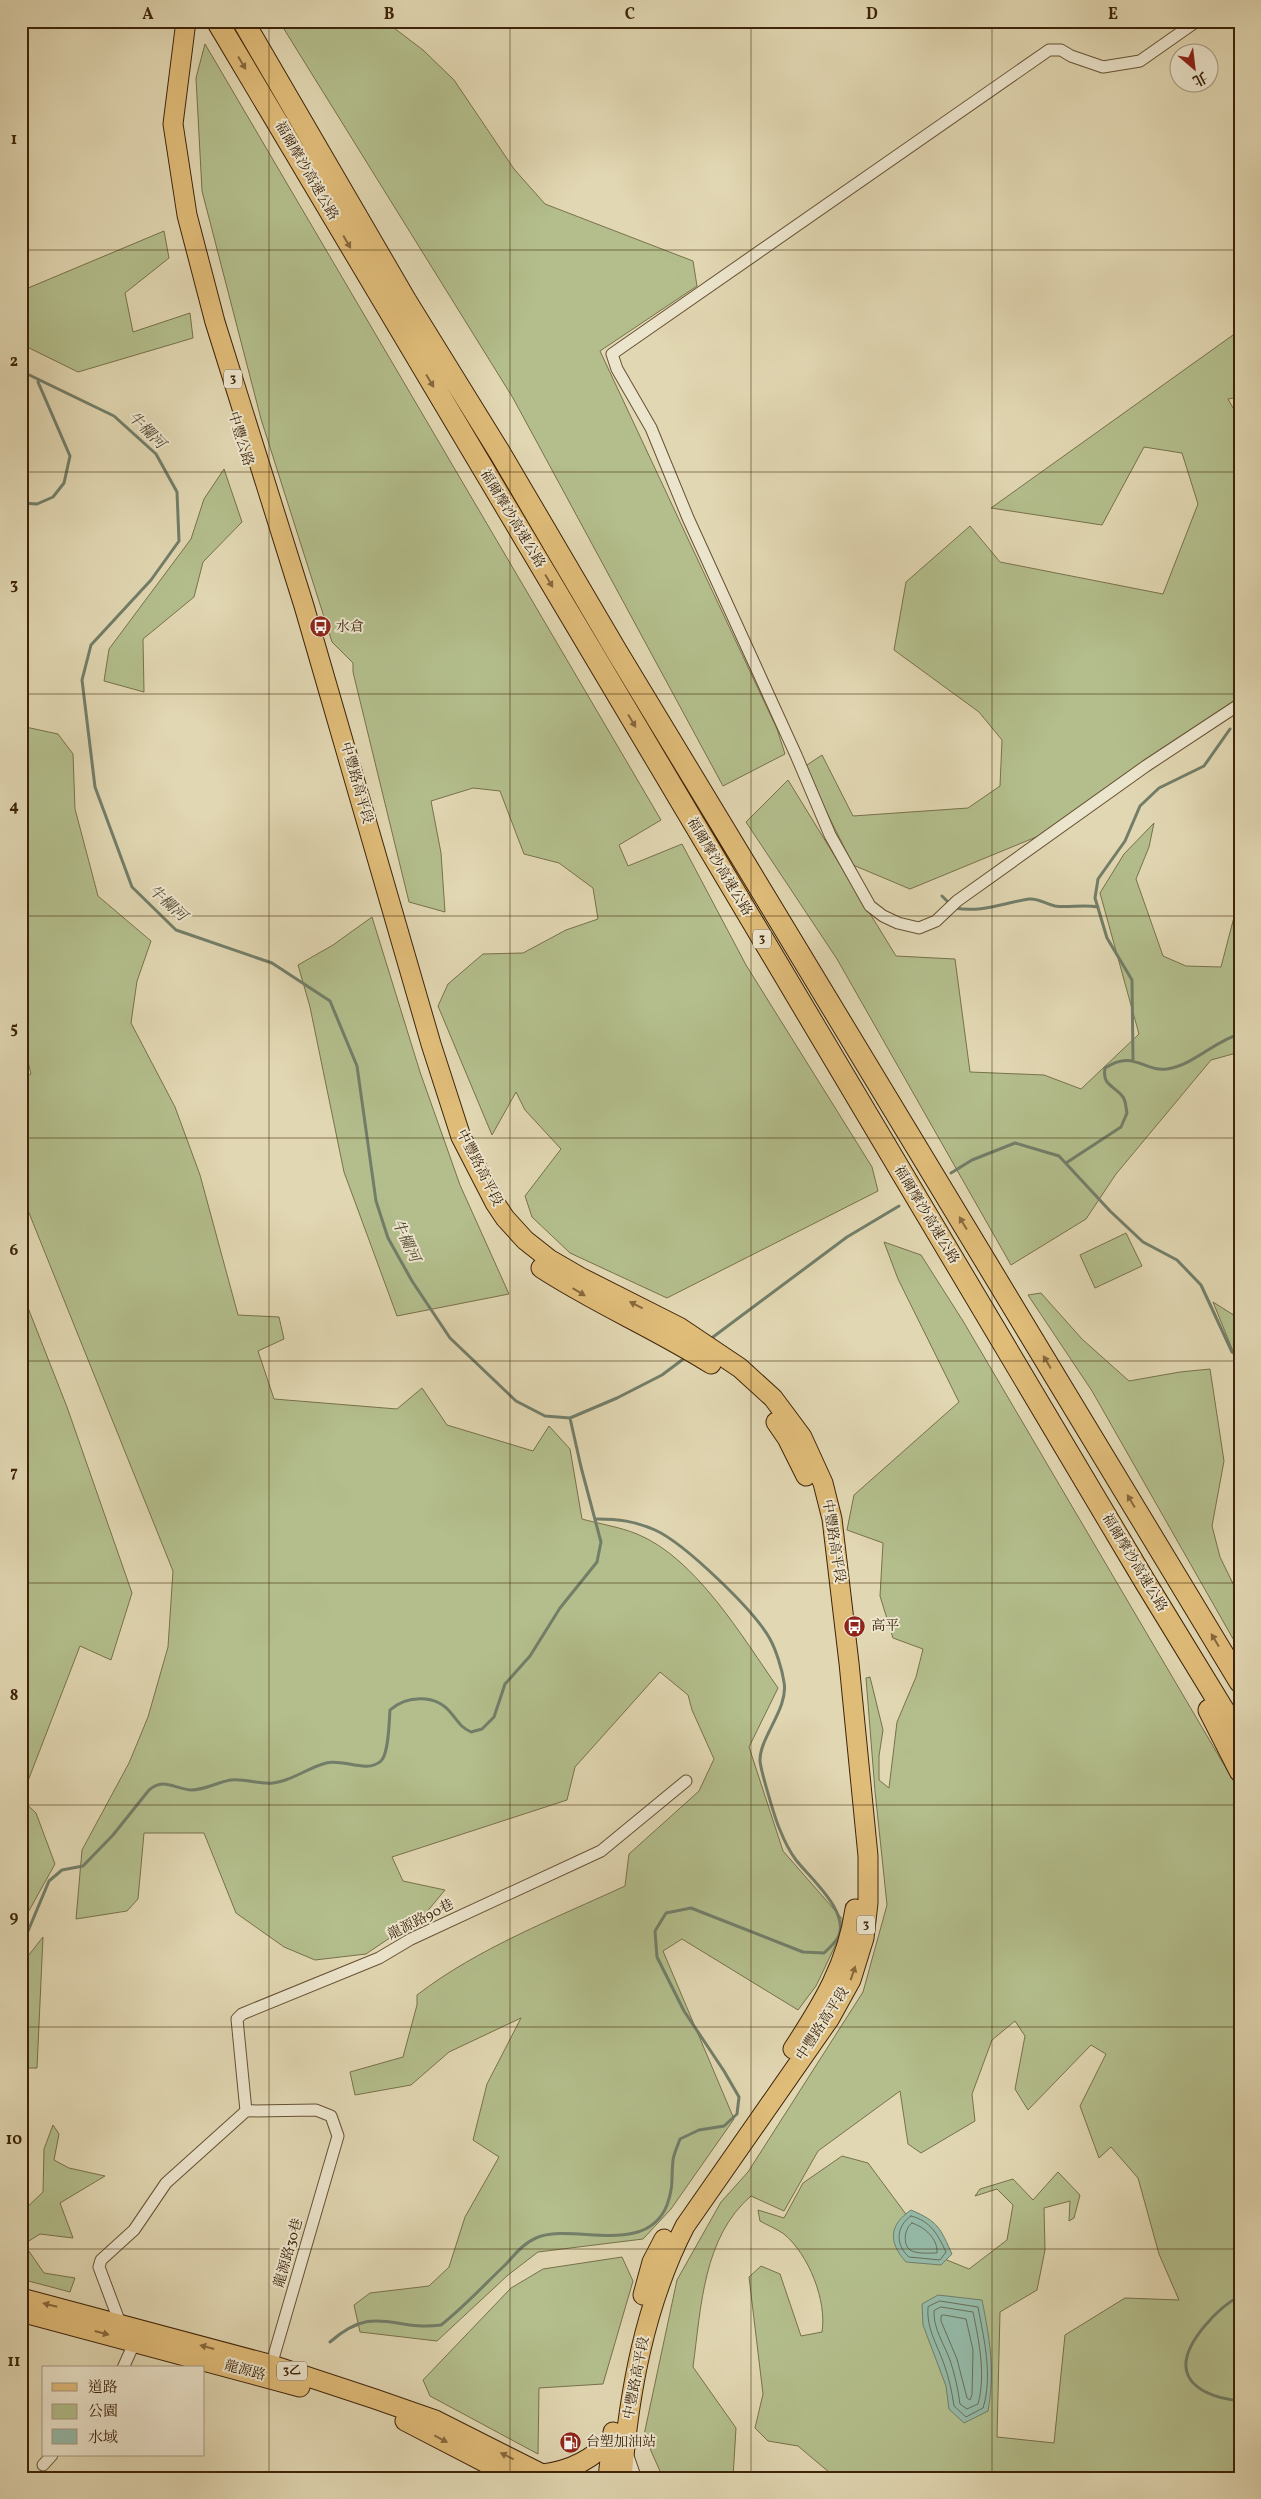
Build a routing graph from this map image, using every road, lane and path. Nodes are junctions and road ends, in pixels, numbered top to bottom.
1 (174, 21) edge
2 (186, 21) edge
3 (217, 21) edge
4 (244, 21) edge
5 (1197, 21) edge
6 (177, 41) junction
7 (296, 133) junction
8 (1240, 704) edge
9 (336, 732) joint
10 (1144, 1580) junction
11 (1240, 1682) edge
12 (1240, 1736) edge
13 (1240, 1771) edge
14 (686, 1781) dead end
15 (246, 2111) junction
16 (21, 2298) edge
17 (21, 2312) edge
18 (120, 2323) junction
19 (138, 2335) junction
20 (124, 2366) edge
21 (270, 2371) junction
22 (618, 2444) junction
23 (51, 2456) edge
24 (43, 2465) dead end
25 (547, 2476) edge
26 (515, 2478) edge
27 (608, 2478) edge
28 (622, 2478) edge
29 (634, 2478) edge

1 - 6 main road, 中豐公路 / 3
2 - 6 main road, 中豐公路 / 3
3 -> 7 highway, 福爾摩沙高速公路 / 3
4 - 7 highway, 福爾摩沙高速公路 / 3
5 - 8 street
6 - 9 main road, 中豐公路 / 3
7 -> 10 highway, 福爾摩沙高速公路 / 3
11 -> 7 highway, 福爾摩沙高速公路 / 3
9 - 22 main road, 中豐路高平段 / 3
10 - 12 highway, 福爾摩沙高速公路 / 3
10 - 13 highway
14 - 15 street, 龍源路90巷
15 - 18 street
15 - 21 street, 龍源路30巷
18 -> 16 main road, 3乙
17 -> 19 main road, 3乙
18 - 19 main road, 3乙
19 - 20 street
19 - 21 main road, 3乙
25 -> 21 main road, 3乙
21 -> 26 main road, 龍源路 / 3乙
22 - 25 main road
22 - 27 main road, 中豐路高平段 / 3
22 - 28 main road, 中豐路高平段 / 3
22 - 29 street
23 - 24 street

